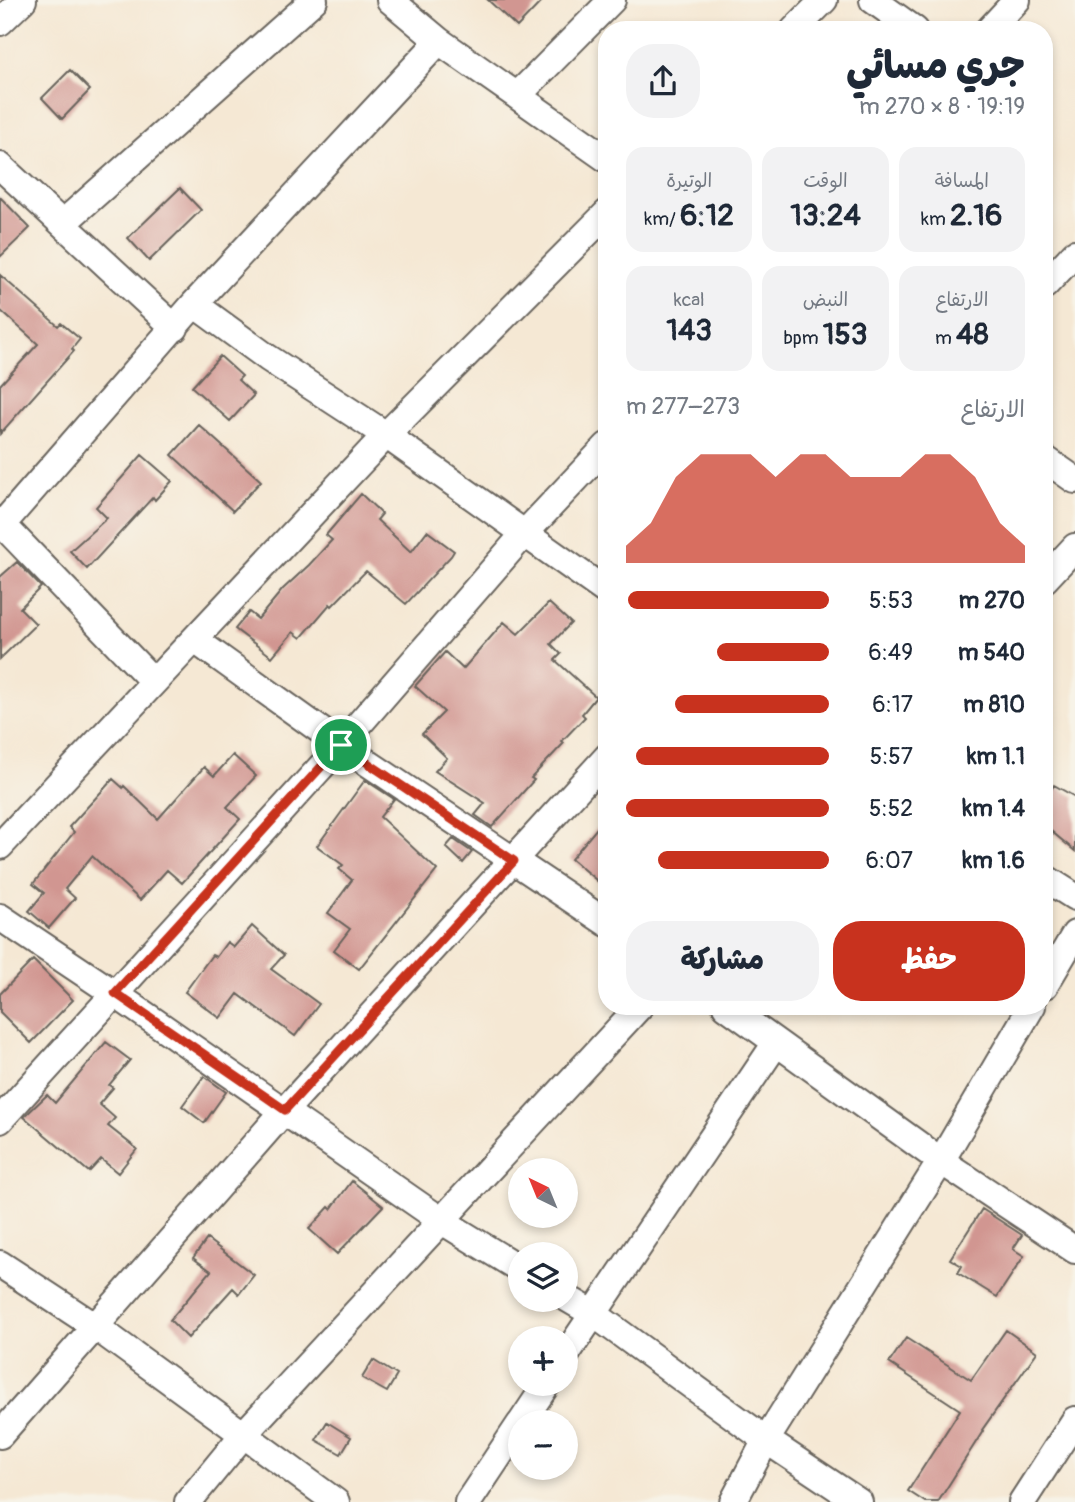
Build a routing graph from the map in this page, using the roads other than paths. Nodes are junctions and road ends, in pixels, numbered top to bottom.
1 (23, 0) edge
2 (314, 0) edge
3 (390, 0) edge
4 (612, 0) edge
5 (824, 0) edge
6 (873, 0) edge
7 (1017, 0) edge
8 (803, 21) edge
9 (902, 21) edge
10 (997, 21) edge
11 (0, 22) edge
12 (439, 41) junction
13 (518, 95) junction
14 (598, 153) edge
15 (0, 166) edge
16 (598, 222) edge
17 (63, 223) junction
18 (1075, 253) edge
19 (1053, 276) edge
20 (194, 304) junction
21 (175, 328) junction
22 (386, 435) junction
23 (598, 456) edge
24 (1053, 465) edge
25 (1075, 480) edge
26 (1, 524) edge
27 (524, 534) junction
28 (1075, 547) edge
29 (1053, 570) edge
30 (598, 586) edge
31 (195, 640) junction
32 (154, 682) junction
33 (341, 745) junction
34 (598, 767) edge
35 (0, 846) edge
36 (514, 861) junction
37 (1053, 883) edge
38 (1075, 897) edge
39 (0, 917) edge
40 (598, 917) edge
41 (1075, 933) edge
42 (1053, 971) edge
43 (115, 993) junction
44 (632, 1015) edge
45 (738, 1015) edge
46 (1027, 1015) edge
47 (776, 1043) junction
48 (285, 1110) junction
49 (0, 1120) edge
50 (942, 1161) junction
51 (442, 1221) junction
52 (1075, 1250) edge
53 (508, 1262) edge
54 (0, 1264) edge
55 (578, 1305) edge
56 (594, 1314) junction
57 (96, 1327) junction
58 (578, 1337) edge
59 (1075, 1420) edge
60 (0, 1435) edge
61 (243, 1435) junction
62 (766, 1440) junction
63 (508, 1442) edge
64 (188, 1502) edge
65 (337, 1502) edge
66 (468, 1502) edge
67 (733, 1502) edge
68 (859, 1502) edge
69 (1022, 1502) edge

1 - 11 street
2 - 17 street
3 - 12 street
4 - 13 street
5 - 8 street
6 - 9 street
7 - 10 street
12 - 13 street
12 - 20 street
13 - 14 street
15 - 17 street
16 - 22 street
17 - 21 street
18 - 19 street
20 - 21 street
20 - 22 street
21 - 26 street
22 - 27 street
22 - 31 street
23 - 27 street
24 - 25 street
26 - 32 street
27 - 30 street
27 - 33 street
28 - 29 street
31 - 32 street
31 - 33 street
32 - 35 street
33 - 36 street
33 - 43 street
34 - 36 street
36 - 40 street
36 - 48 street
37 - 38 street
39 - 43 street
41 - 42 street
43 - 48 street
43 - 49 street
44 - 51 street
45 - 47 street
46 - 50 street
47 - 50 street
47 - 56 street
48 - 51 street
48 - 57 street
50 - 52 street
50 - 62 street
51 - 53 street
51 - 61 street
54 - 57 street
55 - 56 street
56 - 58 street
56 - 62 street
57 - 60 street
57 - 61 street
59 - 69 street
61 - 64 street
61 - 65 street
62 - 67 street
62 - 68 street
63 - 66 street

